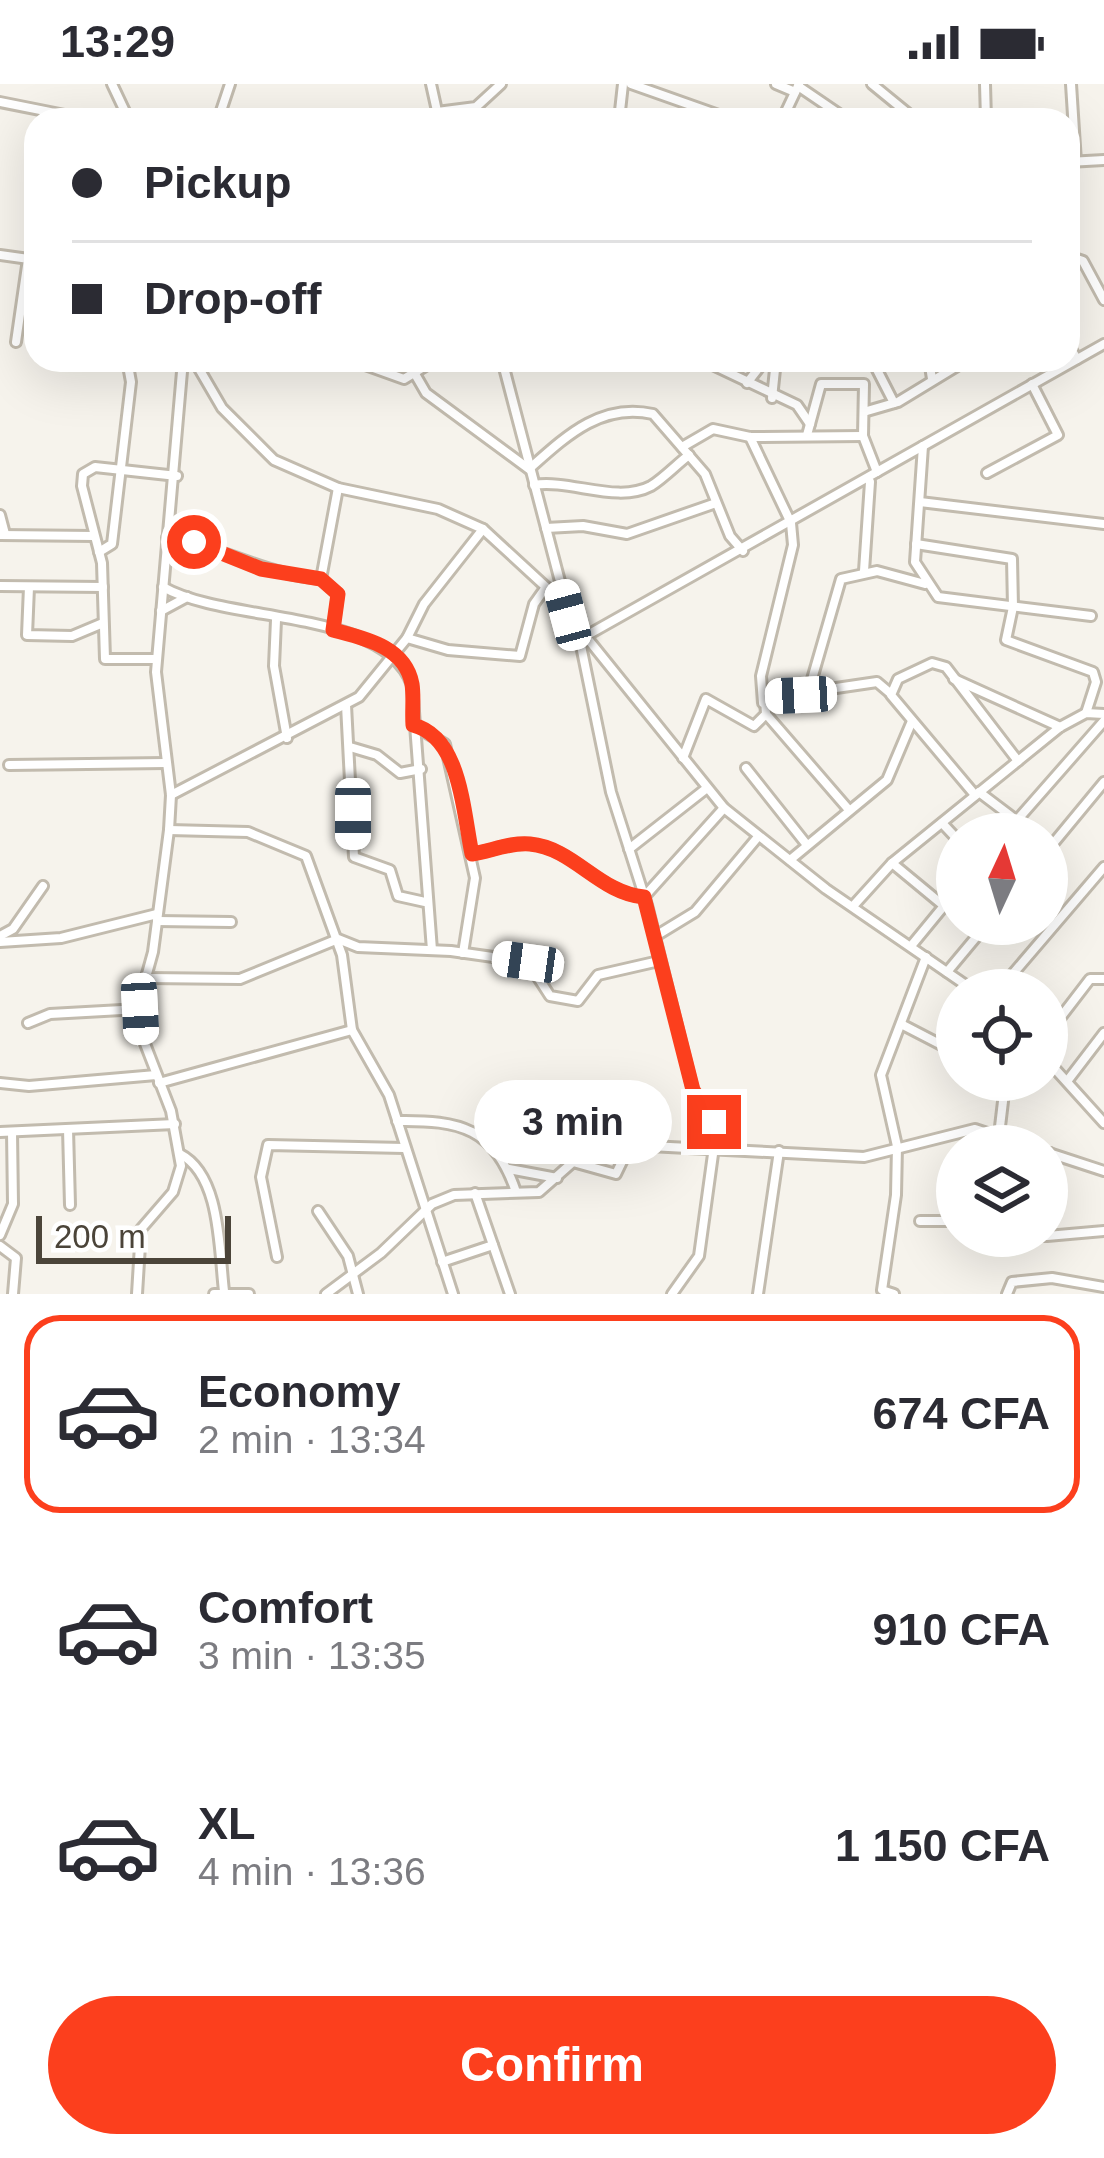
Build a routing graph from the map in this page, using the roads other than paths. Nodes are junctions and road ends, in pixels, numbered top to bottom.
1 (501, 84) edge
2 (627, 84) edge
3 (776, 84) edge
4 (872, 84) edge
5 (895, 84) edge
6 (798, 87) edge
7 (887, 94) junction
8 (472, 108) edge
9 (698, 108) edge
10 (830, 108) edge
11 (903, 108) edge
12 (1080, 260) edge
13 (1104, 300) edge
14 (24, 301) edge
15 (16, 342) dead end
16 (129, 372) edge
17 (182, 372) edge
18 (202, 372) edge
19 (382, 372) edge
20 (418, 372) edge
21 (505, 372) edge
22 (726, 372) edge
23 (755, 372) edge
24 (775, 372) edge
25 (878, 372) edge
26 (931, 372) edge
27 (945, 372) edge
28 (1054, 372) edge
29 (415, 374) junction
30 (932, 379) junction
31 (746, 382) junction
32 (1032, 384) junction
33 (772, 398) junction
34 (894, 403) junction
35 (867, 411) junction
36 (810, 424) junction
37 (807, 435) junction
38 (863, 436) junction
39 (750, 437) junction
40 (924, 445) junction
41 (686, 451) junction
42 (529, 469) junction
43 (120, 470) junction
44 (987, 473) dead end
45 (177, 476) junction
46 (874, 477) junction
47 (534, 485) junction
48 (338, 488) junction
49 (920, 502) junction
50 (716, 503) junction
51 (0, 515) edge
52 (791, 523) junction
53 (1104, 524) edge
54 (545, 528) junction
55 (483, 529) junction
56 (2, 534) edge
57 (94, 536) junction
58 (166, 538) junction
59 (916, 544) junction
60 (743, 551) junction
61 (99, 552) junction
62 (916, 564) junction
63 (863, 571) junction
64 (904, 577) junction
65 (321, 579) junction
66 (926, 584) junction
67 (0, 586) edge
68 (29, 587) junction
69 (103, 587) junction
70 (163, 587) junction
71 (546, 587) junction
72 (189, 596) junction
73 (1013, 607) junction
74 (161, 611) junction
75 (568, 615) junction
76 (1091, 616) dead end
77 (276, 620) junction
78 (103, 623) junction
79 (333, 630) junction
80 (581, 633) junction
81 (407, 638) junction
82 (395, 655) junction
83 (156, 659) junction
84 (954, 679) junction
85 (808, 694) junction
86 (891, 694) junction
87 (346, 705) junction
88 (765, 709) junction
89 (1086, 713) junction
90 (1104, 718) edge
91 (912, 721) junction
92 (413, 725) junction
93 (1060, 727) junction
94 (287, 738) junction
95 (350, 747) junction
96 (683, 758) junction
97 (1018, 761) junction
98 (166, 763) junction
99 (10, 765) dead end
100 (746, 768) dead end
101 (421, 769) junction
102 (1104, 782) edge
103 (706, 788) junction
104 (977, 793) junction
105 (171, 794) junction
106 (724, 808) junction
107 (849, 810) junction
108 (954, 813) edge
109 (1006, 813) edge
110 (1022, 813) edge
111 (1068, 826) edge
112 (936, 828) edge
113 (169, 830) junction
114 (757, 838) junction
115 (806, 845) junction
116 (628, 849) junction
117 (472, 854) junction
118 (790, 861) junction
119 (892, 863) junction
120 (1104, 867) edge
121 (43, 886) dead end
122 (644, 897) junction
123 (936, 899) edge
124 (425, 902) junction
125 (854, 905) junction
126 (936, 916) edge
127 (158, 917) junction
128 (231, 922) dead end
129 (654, 937) junction
130 (0, 939) edge
131 (338, 939) junction
132 (970, 945) edge
133 (911, 946) junction
134 (432, 950) junction
135 (463, 953) junction
136 (926, 956) junction
137 (659, 962) junction
138 (943, 969) edge
139 (950, 969) edge
140 (1017, 969) edge
141 (146, 978) junction
142 (1104, 979) edge
143 (1068, 1008) edge
144 (140, 1009) junction
145 (28, 1023) dead end
146 (901, 1024) junction
147 (352, 1030) junction
148 (1104, 1033) edge
149 (936, 1042) edge
150 (158, 1079) junction
151 (1068, 1080) joint
152 (0, 1083) edge
153 (1104, 1098) edge
154 (1093, 1111) junction
155 (397, 1121) junction
156 (1104, 1123) edge
157 (175, 1124) junction
158 (68, 1129) junction
159 (0, 1132) edge
160 (12, 1132) junction
161 (936, 1138) edge
162 (897, 1146) junction
163 (404, 1148) junction
164 (714, 1148) junction
165 (741, 1149) junction
166 (779, 1151) junction
167 (180, 1154) junction
168 (1068, 1159) edge
169 (508, 1168) junction
170 (1104, 1172) edge
171 (557, 1178) junction
172 (516, 1192) junction
173 (476, 1193) junction
174 (70, 1205) dead end
175 (423, 1210) junction
176 (318, 1211) dead end
177 (920, 1221) dead end
178 (936, 1221) edge
179 (1104, 1231) edge
180 (1068, 1234) edge
181 (0, 1235) edge
182 (493, 1245) junction
183 (0, 1246) edge
184 (277, 1257) dead end
185 (442, 1262) junction
186 (354, 1269) junction
187 (1098, 1289) edge
188 (219, 1292) edge
189 (881, 1292) edge
190 (449, 1293) edge
191 (13, 1294) edge
192 (137, 1294) edge
193 (249, 1294) edge
194 (326, 1294) edge
195 (358, 1294) edge
196 (510, 1294) edge
197 (673, 1294) edge
198 (758, 1294) edge
199 (894, 1294) edge
200 (1007, 1294) edge

1 - 8 street
2 - 9 street
3 - 6 street
4 - 7 street
5 - 7 street
6 - 10 street
7 - 11 street
12 - 13 street
14 - 15 street
16 - 43 street
17 - 45 street
18 - 48 street
19 - 29 street
20 - 29 street
21 - 42 street
22 - 31 street
23 - 31 street
24 - 33 street
25 - 34 street
26 - 30 street
27 - 30 street
28 - 32 street
29 - 42 street
30 - 34 street
31 - 33 street
32 - 40 street
32 - 44 street
33 - 36 street
34 - 35 street
35 - 36 street
35 - 38 street
36 - 37 street
37 - 38 street
37 - 39 street
38 - 46 street
39 - 41 street
39 - 52 street
40 - 46 street
40 - 49 street
41 - 42 street
41 - 47 street
41 - 50 street
42 - 47 street
43 - 45 street
43 - 57 street
43 - 61 street
45 - 58 street
46 - 52 street
46 - 63 street
47 - 54 street
48 - 55 street
48 - 65 street
49 - 53 street
49 - 59 street
50 - 54 street
50 - 60 street
51 - 56 street
52 - 60 street
52 - 88 street
54 - 75 street
55 - 71 street
55 - 81 street
56 - 57 street
57 - 61 street
58 - 65 street
58 - 70 street
59 - 62 street
59 - 73 street
60 - 80 street
61 - 69 street
62 - 64 street
62 - 66 street
63 - 64 street
63 - 85 street
64 - 66 street
65 - 79 street
66 - 73 street
67 - 68 street
68 - 69 street
68 - 78 street
69 - 78 street
70 - 72 street
70 - 74 street
71 - 75 street
71 - 81 street
72 - 74 street
72 - 77 street
73 - 76 street
73 - 89 street
74 - 83 street
75 - 80 street
77 - 79 street
77 - 94 street
78 - 83 street
79 - 82 street
80 - 96 street
80 - 116 street
81 - 82 street
82 - 87 street
82 - 92 street
83 - 98 street
84 - 86 street
84 - 93 street
84 - 97 street
85 - 86 street
85 - 88 street
86 - 91 street
87 - 94 street
87 - 95 street
88 - 96 street
88 - 107 street
89 - 90 street
89 - 93 street
90 - 110 street
91 - 104 street
91 - 107 street
92 - 101 street
92 - 117 street
93 - 97 street
94 - 105 street
95 - 101 street
95 - 124 street
96 - 103 street
97 - 104 street
98 - 99 street
98 - 105 street
100 - 115 street
101 - 124 street
102 - 111 street
103 - 106 street
103 - 116 street
104 - 108 street
104 - 109 street
105 - 113 street
106 - 114 street
106 - 122 street
107 - 115 street
112 - 119 street
113 - 127 street
113 - 131 street
114 - 118 street
114 - 129 street
115 - 118 street
116 - 122 street
117 - 122 street
117 - 135 street
118 - 125 street
119 - 123 street
119 - 125 street
120 - 140 street
121 - 130 street
122 - 129 street
124 - 134 street
125 - 133 street
126 - 133 street
127 - 128 street
127 - 130 street
127 - 141 street
129 - 137 street
131 - 134 street
131 - 141 street
131 - 147 street
132 - 139 street
133 - 136 street
134 - 135 street
135 - 137 street
136 - 138 street
136 - 146 street
137 - 165 street
141 - 144 street
142 - 143 street
144 - 145 street
144 - 150 street
146 - 149 street
146 - 162 street
147 - 150 street
147 - 155 street
148 - 151 street
150 - 152 street
150 - 157 street
151 - 154 street
153 - 154 street
154 - 156 street
155 - 163 street
155 - 169 street
157 - 158 street
157 - 167 street
158 - 160 street
158 - 174 street
159 - 160 street
160 - 181 street
161 - 162 street
162 - 166 street
162 - 189 street
163 - 175 street
163 - 184 street
164 - 165 street
164 - 171 street
164 - 197 street
165 - 166 street
166 - 198 street
167 - 188 street
167 - 192 street
168 - 170 street
169 - 171 street
169 - 172 street
171 - 172 street
172 - 173 street
173 - 175 street
173 - 182 street
175 - 185 street
175 - 186 street
176 - 186 street
177 - 178 street
179 - 180 street
182 - 185 street
182 - 196 street
183 - 191 street
185 - 190 street
186 - 194 street
186 - 195 street
187 - 200 street
188 - 193 street
189 - 199 street

